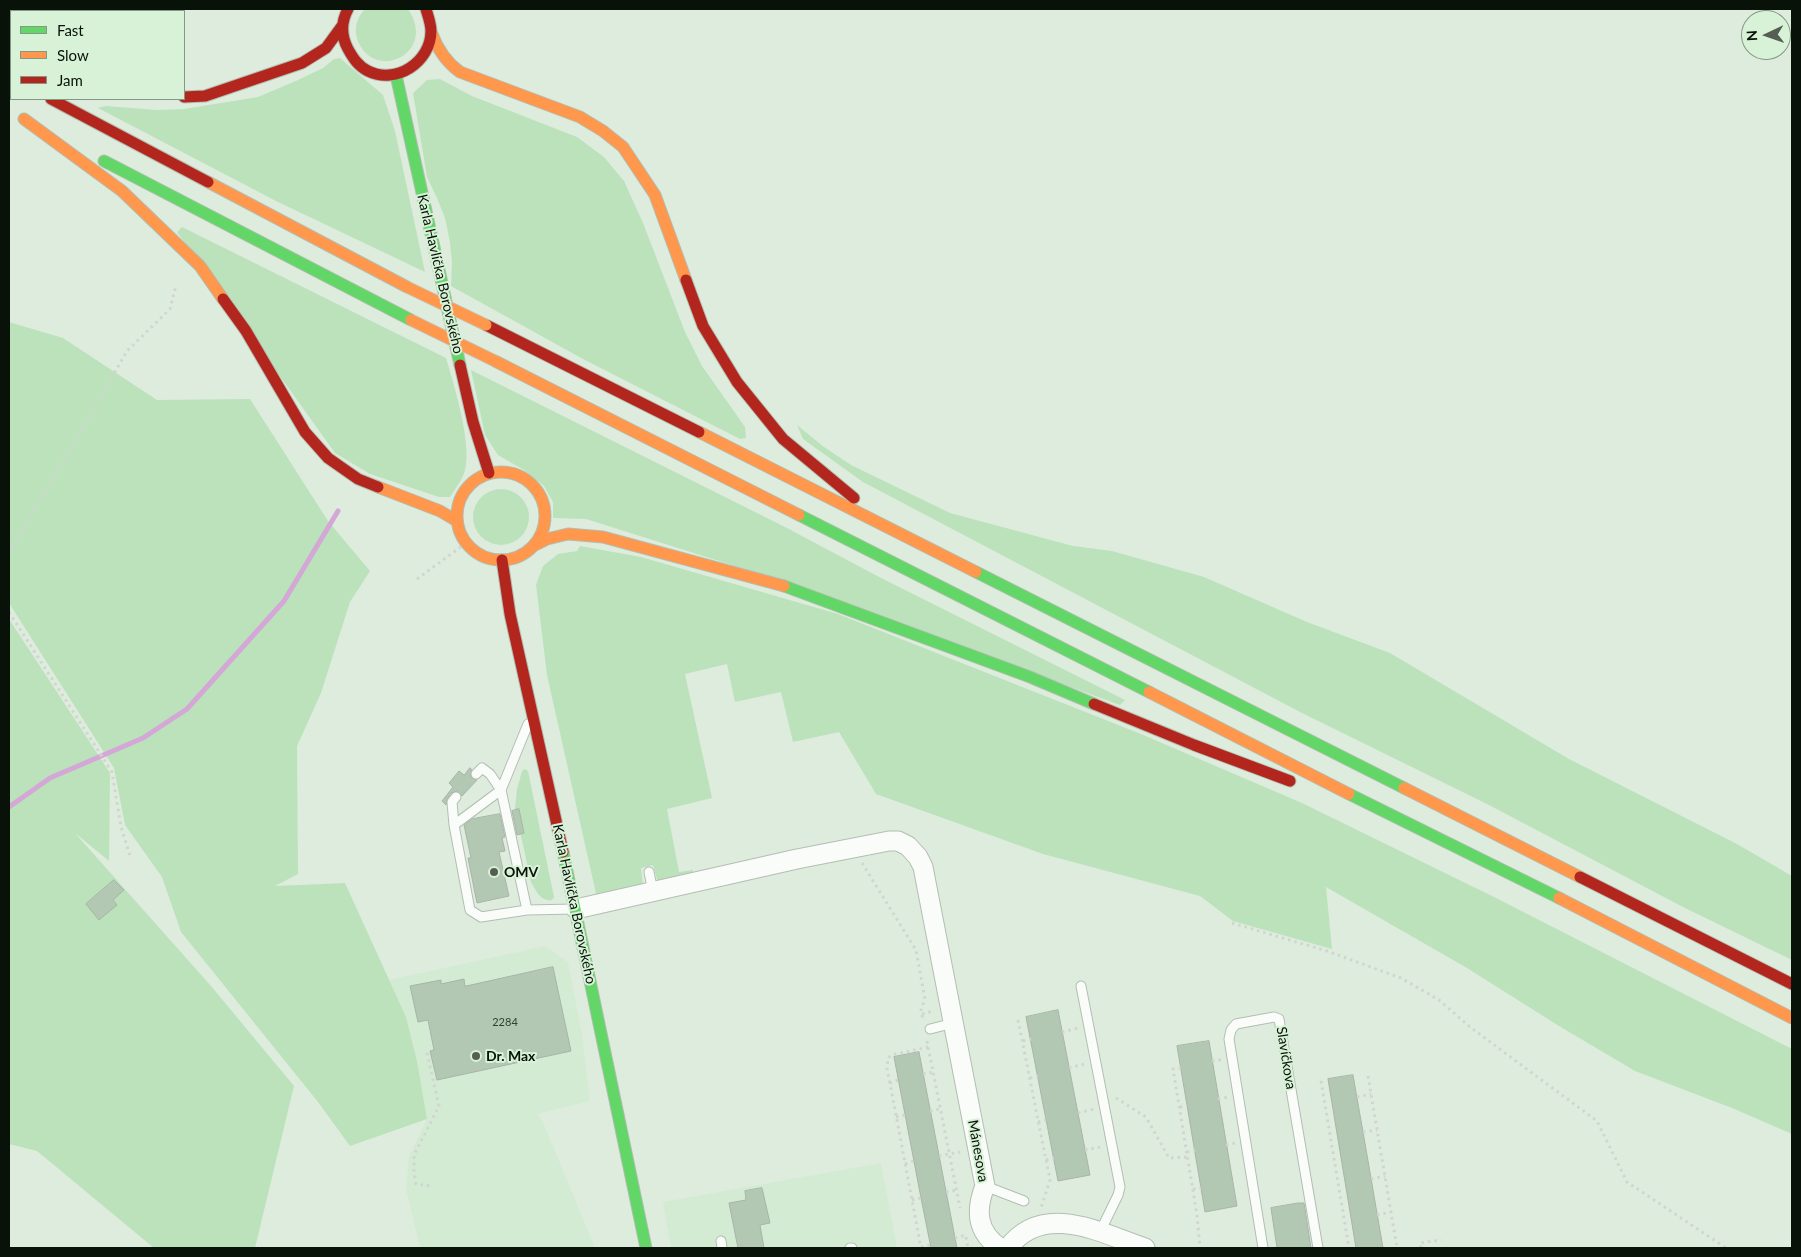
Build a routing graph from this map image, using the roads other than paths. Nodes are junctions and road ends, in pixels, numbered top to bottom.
1 (348, 9) edge
2 (426, 9) edge
3 (342, 26) junction
4 (432, 34) junction
5 (396, 75) junction
6 (185, 97) edge
7 (53, 100) edge
8 (489, 473) junction
9 (457, 521) junction
10 (892, 529) junction
11 (534, 545) junction
12 (502, 560) junction
13 (533, 713) junction
14 (476, 774) dead end
15 (1300, 785) dead end
16 (501, 790) junction
17 (1318, 792) dead end
18 (456, 797) dead end
19 (1408, 823) junction
20 (454, 825) junction
21 (649, 872) dead end
22 (653, 892) junction
23 (576, 909) junction
24 (527, 910) junction
25 (1792, 984) edge
26 (1081, 986) dead end
27 (1792, 1018) edge
28 (954, 1023) junction
29 (926, 1029) road end
30 (985, 1186) junction
31 (1024, 1201) dead end
32 (1100, 1232) junction
33 (646, 1248) edge
34 (1000, 1248) edge
35 (1008, 1248) edge
36 (1145, 1248) edge
37 (1263, 1248) edge
38 (1318, 1248) edge

1 - 3 main road
2 - 4 main road
3 - 5 main road
3 - 6 main road
4 - 5 main road
4 - 10 main road
5 - 8 main road, Karla Havlíčka Borovského
7 - 10 main road, bridge
8 - 9 main road
8 - 11 main road
9 - 12 main road
9 - 19 main road, bridge
10 - 25 main road
11 - 12 main road
11 - 15 main road
12 - 13 main road, Karla Havlíčka Borovského
13 - 16 lane
13 - 23 main road, Karla Havlíčka Borovského
14 - 16 lane
16 - 20 lane
16 - 24 lane
17 - 19 main road
18 - 20 lane
19 - 27 main road
20 - 24 lane
21 - 22 lane
22 - 23 street, Mánesova
22 - 28 street, Mánesova
23 - 24 lane
23 - 33 main road, Karla Havlíčka Borovského
26 - 32 lane
28 - 29 lane
28 - 30 street, Mánesova
30 - 31 lane
30 - 34 street, Mánesova
32 - 35 street
32 - 36 street
37 - 38 lane, Slavíčkova

